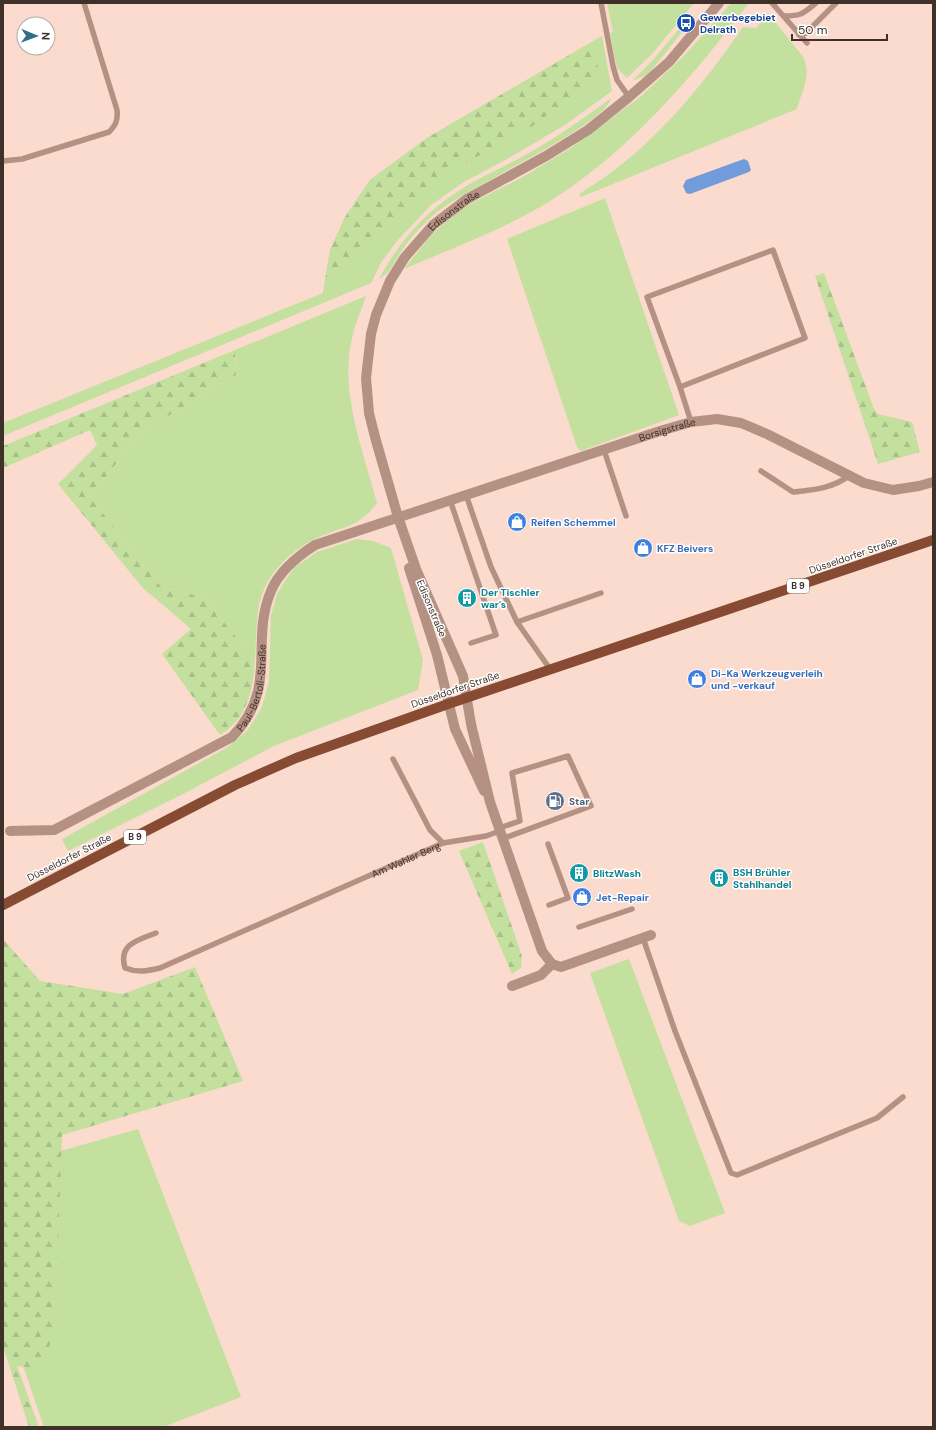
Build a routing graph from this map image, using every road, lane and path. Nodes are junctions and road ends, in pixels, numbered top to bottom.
1 (84, 3) edge
2 (601, 3) edge
3 (719, 3) edge
4 (772, 3) edge
5 (816, 3) edge
6 (836, 3) edge
7 (784, 16) junction
8 (799, 35) junction
9 (808, 43) dead end
10 (629, 97) junction
11 (3, 161) edge
12 (680, 387) junction
13 (692, 422) junction
14 (604, 450) junction
15 (761, 471) dead end
16 (850, 475) junction
17 (933, 482) edge
18 (466, 495) junction
19 (450, 500) junction
20 (626, 516) dead end
21 (398, 517) junction
22 (933, 540) edge
23 (601, 593) dead end
24 (517, 622) junction
25 (471, 643) dead end
26 (550, 669) junction
27 (467, 697) junction
28 (448, 704) junction
29 (393, 759) dead end
30 (490, 802) junction
31 (10, 831) dead end
32 (500, 833) junction
33 (443, 843) junction
34 (548, 844) dead end
35 (3, 904) edge
36 (549, 905) dead end
37 (632, 909) dead end
38 (579, 927) dead end
39 (156, 933) dead end
40 (647, 936) joint
41 (552, 964) junction
42 (512, 986) dead end
43 (903, 1097) dead end

1 - 11 lane
2 - 10 lane
3 - 10 street, Edisonstraße
4 - 7 lane
5 - 7 lane
6 - 8 lane
7 - 8 lane
8 - 9 lane
10 - 21 street, Edisonstraße
12 - 12 lane
12 - 13 lane
13 - 14 street, Borsigstraße
13 - 16 street, Borsigstraße
14 - 18 street, Borsigstraße
14 - 20 lane
15 - 16 lane
16 - 17 street, Borsigstraße
18 - 19 street, Borsigstraße
18 - 24 lane
19 - 21 street, Borsigstraße
19 - 25 lane
21 - 27 street, Edisonstraße
21 - 28 street, Edisonstraße
21 - 31 street, Paul-Bertoli-Straße
22 - 26 main road, Düsseldorfer Straße / B 9
23 - 24 lane
24 - 26 lane
26 - 27 main road, Düsseldorfer Straße / B 9
27 - 28 main road, Düsseldorfer Straße / B 9
27 - 30 street
28 - 30 street
28 - 35 main road, Düsseldorfer Straße / B 9
29 - 33 lane
30 - 32 street
32 - 32 lane
32 - 33 lane, Am Wahler Berg
32 - 41 street
33 - 39 lane, Am Wahler Berg
34 - 36 lane
37 - 38 lane
40 - 41 street
40 - 43 lane
41 - 42 street

